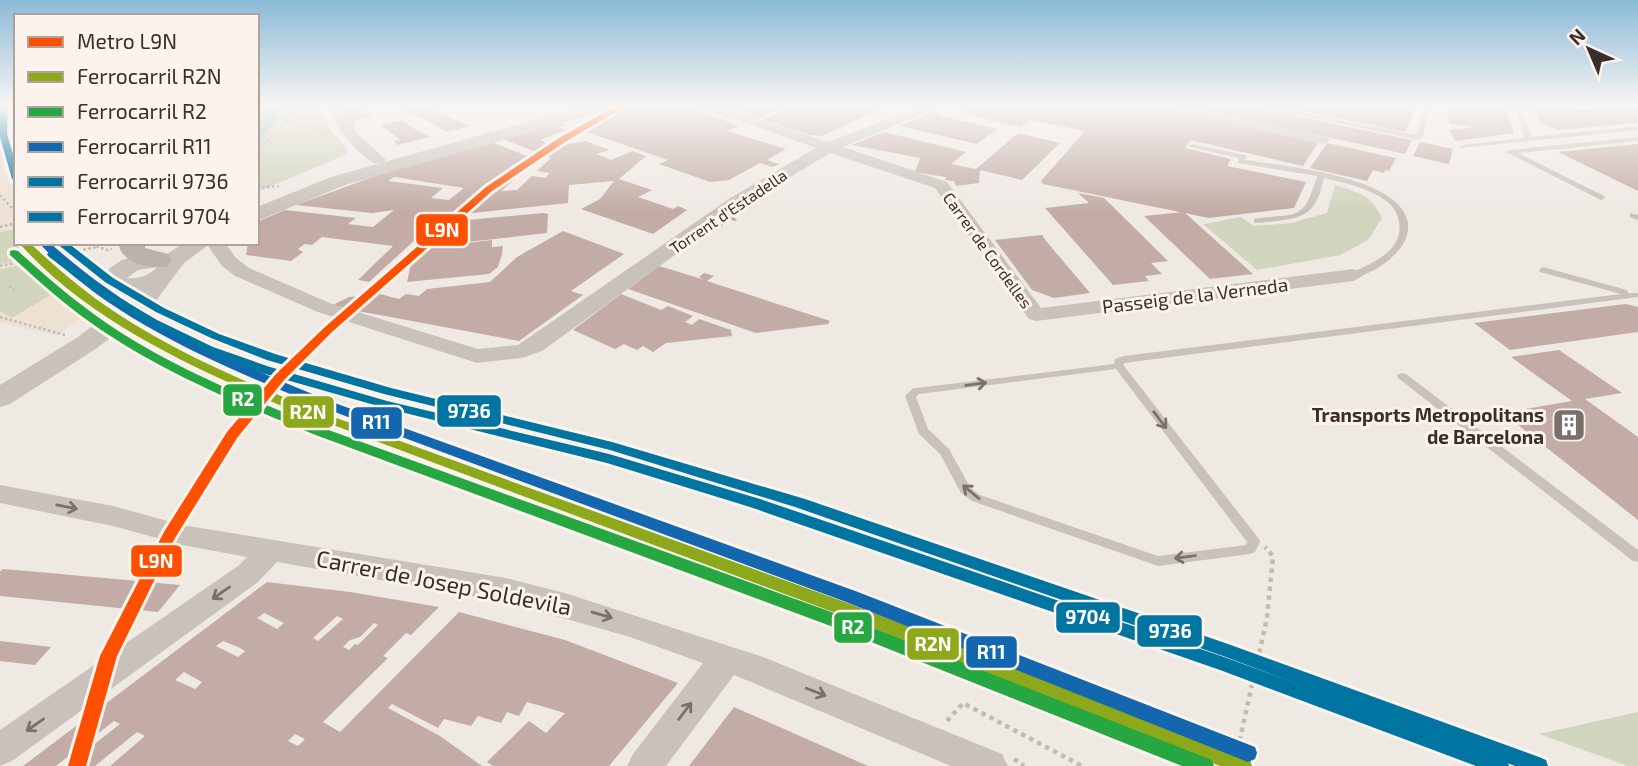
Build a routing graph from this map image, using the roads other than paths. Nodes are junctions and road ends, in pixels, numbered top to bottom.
1 (356, 141) edge
2 (459, 141) edge
3 (468, 141) edge
4 (811, 141) edge
5 (846, 141) edge
6 (1512, 141) edge
7 (1621, 141) edge
8 (1192, 146) dead end
9 (1462, 146) dead end
10 (830, 147) junction
11 (382, 163) junction
12 (1320, 177) junction
13 (1601, 198) dead end
14 (259, 202) edge
15 (259, 214) edge
16 (1257, 221) dead end
17 (196, 245) edge
18 (216, 245) edge
19 (155, 255) edge
20 (1543, 270) dead end
21 (1354, 275) joint
22 (137, 293) junction
23 (1637, 295) edge
24 (1036, 316) joint
25 (1119, 366) junction
26 (1402, 376) dead end
27 (0, 398) edge
28 (0, 494) edge
29 (272, 549) junction
30 (1638, 557) edge
31 (728, 659) junction
32 (0, 750) edge
33 (997, 760) edge
34 (645, 766) edge

1 - 11 street
2 - 11 street
3 - 11 street
4 - 10 street, Carrer de Cordelles
5 - 10 street, Torrent d'Estadella
6 - 9 lane
7 - 13 lane
8 - 12 lane
10 - 18 street, Torrent d'Estadella
10 - 24 street, Carrer de Cordelles
11 - 14 street
11 - 15 street
12 - 16 lane
12 - 21 lane
17 - 19 street
19 - 22 street
19 - 22 street
20 - 23 lane
21 - 24 street, Passeig de la Verneda
22 - 27 street
23 - 25 lane
25 -> 25 lane
26 - 30 lane
28 -> 29 street, Carrer de Josep Soldevila
29 -> 31 street, Carrer de Josep Soldevila
29 -> 32 street
31 -> 33 street, Carrer de Josep Soldevila
34 -> 31 street

